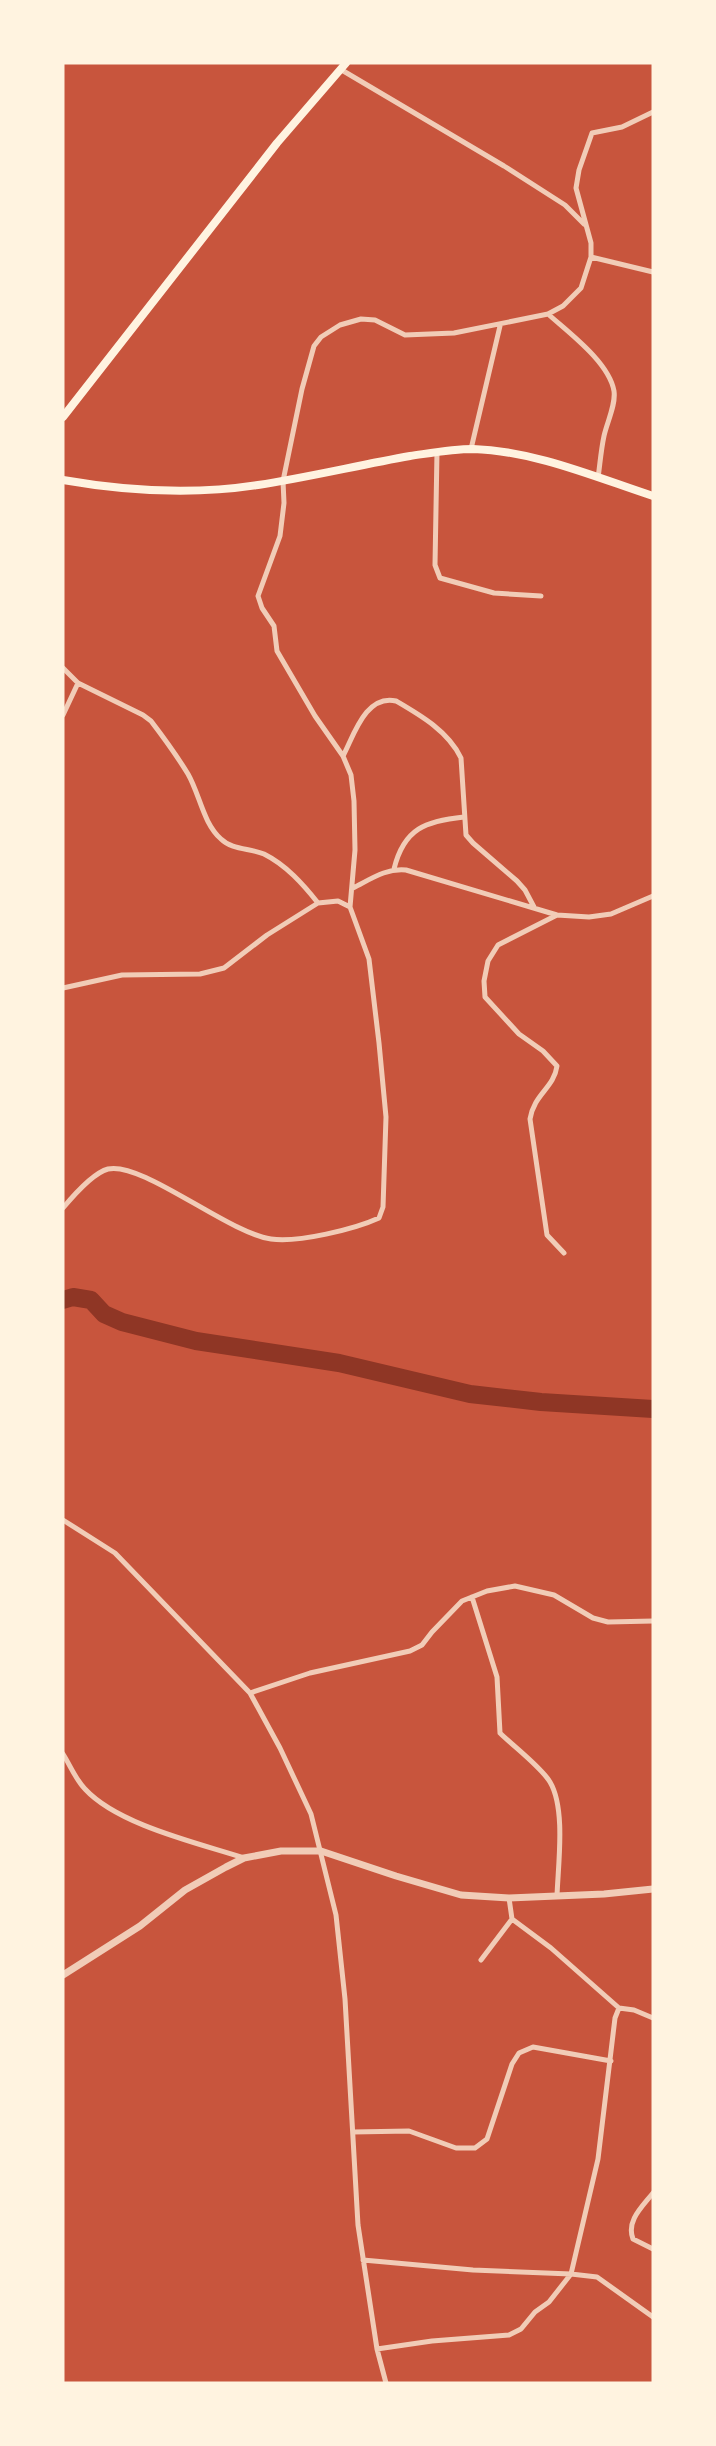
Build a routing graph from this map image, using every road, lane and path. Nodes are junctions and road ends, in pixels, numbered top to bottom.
1 (343, 66) edge
2 (653, 112) edge
3 (585, 225) junction
4 (591, 257) junction
5 (653, 272) edge
6 (548, 314) junction
7 (500, 326) junction
8 (63, 417) edge
9 (471, 449) junction
10 (437, 452) junction
11 (598, 478) junction
12 (63, 480) edge
13 (282, 481) junction
14 (653, 496) edge
15 (541, 596) dead end
16 (63, 668) edge
17 (78, 683) junction
18 (63, 715) edge
19 (342, 756) junction
20 (464, 817) junction
21 (394, 869) junction
22 (353, 888) junction
23 (653, 896) edge
24 (318, 903) junction
25 (350, 907) junction
26 (534, 907) junction
27 (557, 915) junction
28 (63, 988) edge
29 (63, 1208) edge
30 (564, 1253) dead end
31 (63, 1520) edge
32 (472, 1597) junction
33 (653, 1621) edge
34 (250, 1693) junction
35 (63, 1754) edge
36 (321, 1851) junction
37 (244, 1858) junction
38 (653, 1889) edge
39 (557, 1896) junction
40 (509, 1898) junction
41 (512, 1919) junction
42 (481, 1960) dead end
43 (63, 1975) edge
44 (619, 2008) junction
45 (653, 2018) edge
46 (611, 2061) junction
47 (353, 2132) junction
48 (653, 2193) edge
49 (653, 2249) edge
50 (363, 2260) junction
51 (571, 2274) junction
52 (653, 2317) edge
53 (377, 2349) junction
54 (386, 2383) edge

1 - 3 street
1 - 8 highway
2 - 3 street
3 - 4 street
4 - 5 street
4 - 6 street
6 - 7 street
6 - 11 street
7 - 9 street
7 - 13 street
9 - 10 main road
9 - 11 main road
10 - 13 main road
10 - 15 street
11 - 14 main road
12 - 13 main road
13 - 19 street
16 - 17 street
17 - 18 street
17 - 24 street
19 - 20 street
19 - 22 street
20 - 21 street
20 - 26 street
21 - 22 street
21 - 26 street
22 - 25 street
23 - 27 street
24 - 25 street
24 - 28 street
25 - 29 street
26 - 27 street
27 - 30 street
31 - 34 street
32 - 33 street
32 - 34 street
32 - 39 street
34 - 36 street
35 - 37 street
36 - 37 street
36 - 40 street
36 - 47 street
37 - 43 street
38 - 39 street
39 - 40 street
40 - 41 street
41 - 42 street
41 - 44 street
44 - 45 street
44 - 46 street
46 - 47 street
46 - 51 street
47 - 50 street
48 - 49 street
50 - 51 street
50 - 53 street
51 - 52 street
51 - 53 street
53 - 54 street

